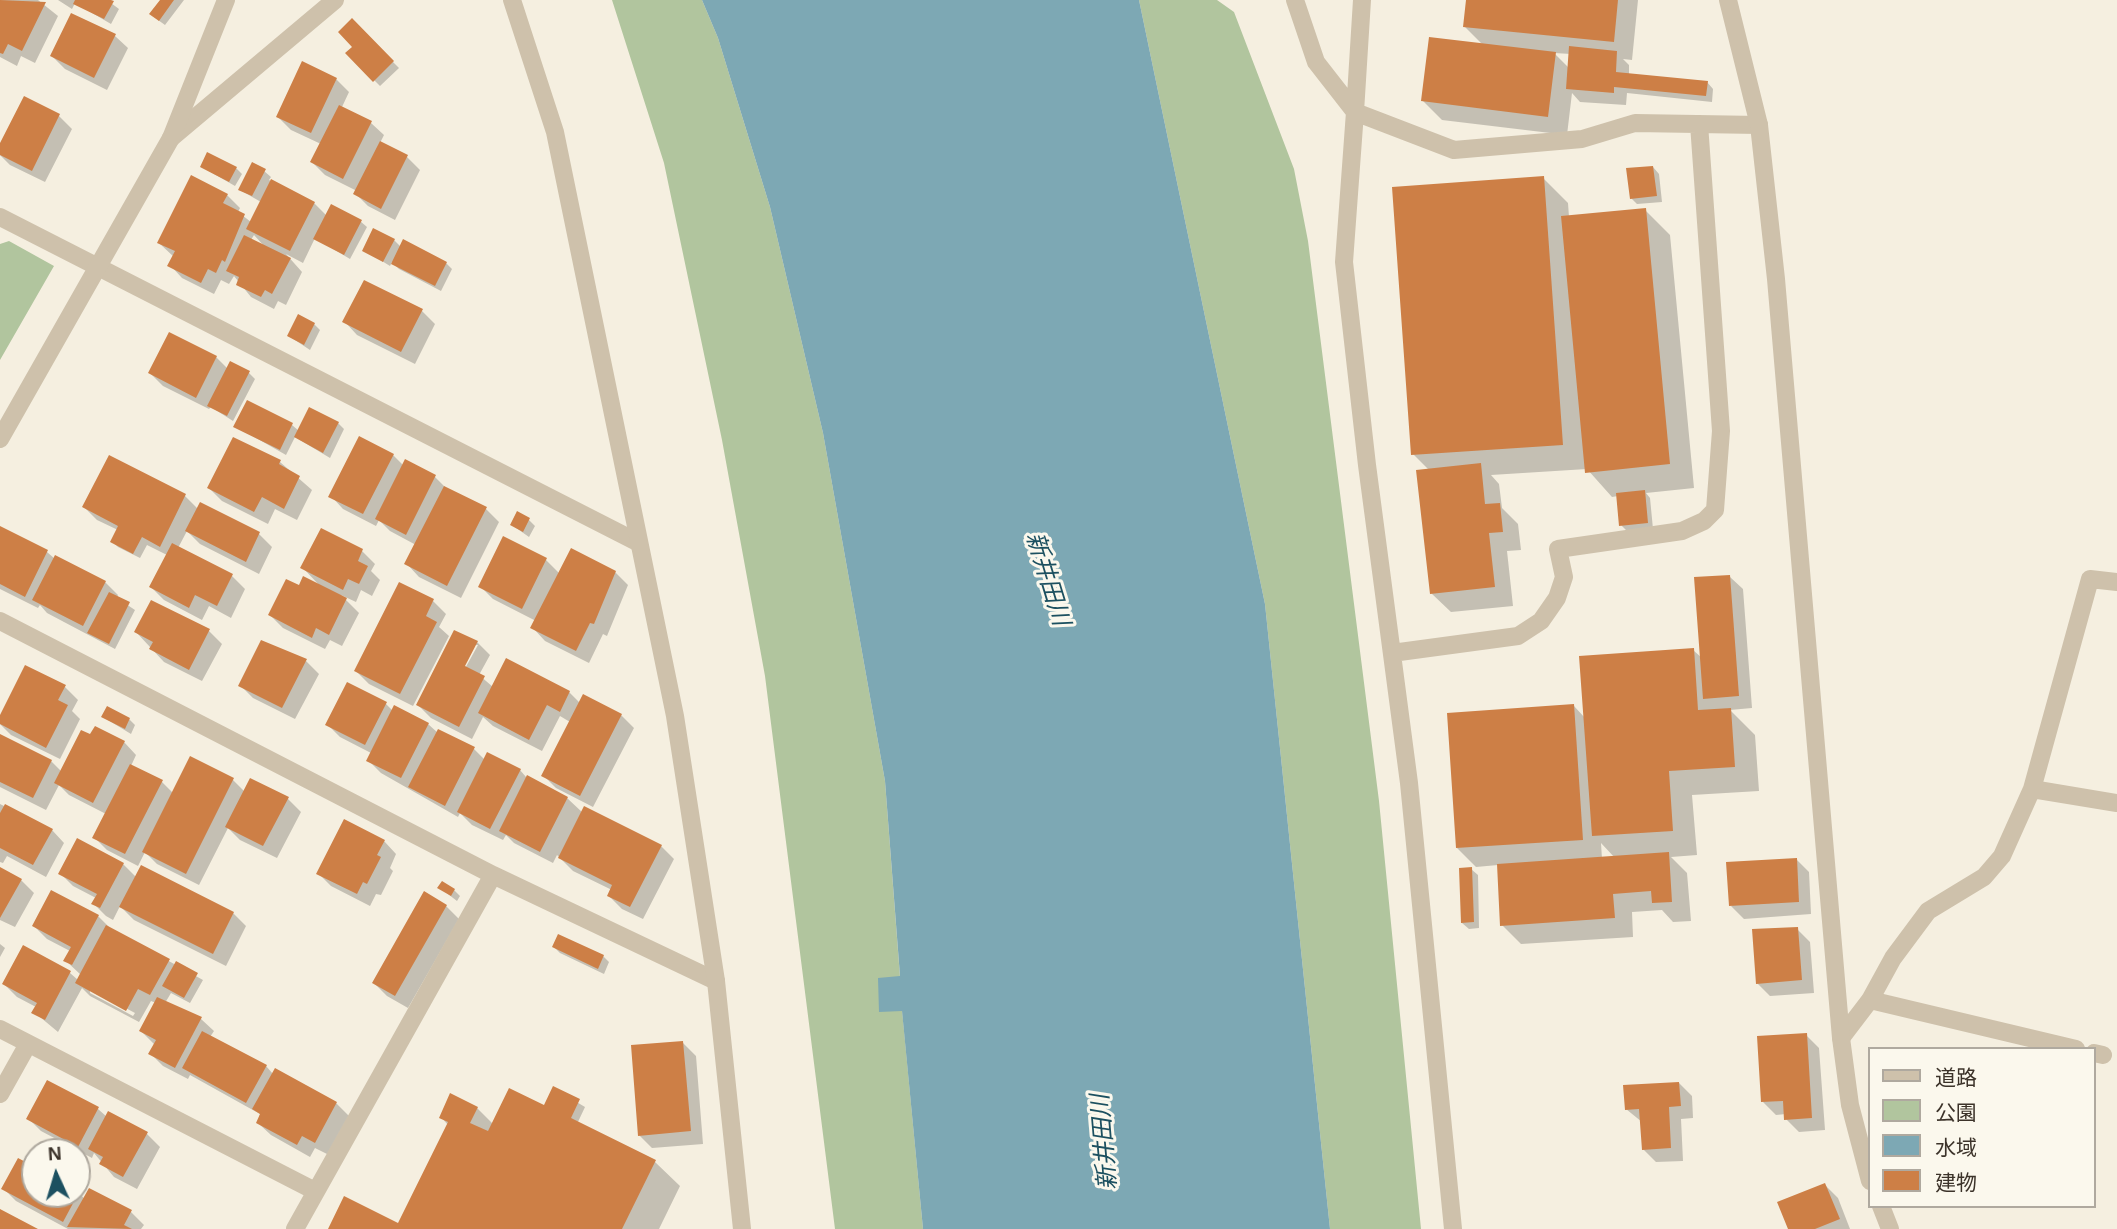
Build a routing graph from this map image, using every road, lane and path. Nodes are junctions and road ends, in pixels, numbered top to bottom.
1 (226, 0) edge
2 (335, 0) edge
3 (512, 0) edge
4 (1295, 0) edge
5 (1362, 0) edge
6 (1728, 0) edge
7 (1355, 112) junction
8 (1699, 124) junction
9 (1759, 125) junction
10 (171, 138) junction
11 (0, 217) edge
12 (98, 265) junction
13 (0, 439) edge
14 (637, 542) junction
15 (2117, 582) edge
16 (0, 621) edge
17 (1392, 653) junction
18 (2032, 789) junction
19 (2117, 803) edge
20 (493, 875) junction
21 (716, 981) junction
22 (1870, 1000) junction
23 (0, 1029) edge
24 (1840, 1038) junction
25 (28, 1044) junction
26 (2068, 1047) edge
27 (0, 1094) edge
28 (1868, 1173) edge
29 (315, 1191) junction
30 (1882, 1208) edge
31 (295, 1229) edge
32 (742, 1229) edge
33 (1453, 1229) edge
34 (1890, 1229) edge

1 - 10 street
2 - 10 street
3 - 14 street
4 - 7 street
5 - 7 street
6 - 9 street
7 - 8 street
7 - 17 street
8 - 9 street
8 - 17 street
9 - 24 street
10 - 12 street
11 - 12 street
12 - 13 street
12 - 14 street
14 - 21 street
15 - 18 street
16 - 20 street
17 - 33 street
18 - 19 street
18 - 22 street
20 - 21 street
20 - 29 street
21 - 32 street
22 - 24 street
22 - 26 street
23 - 25 street
24 - 28 street
25 - 27 street
25 - 29 street
29 - 31 street
30 - 34 street

